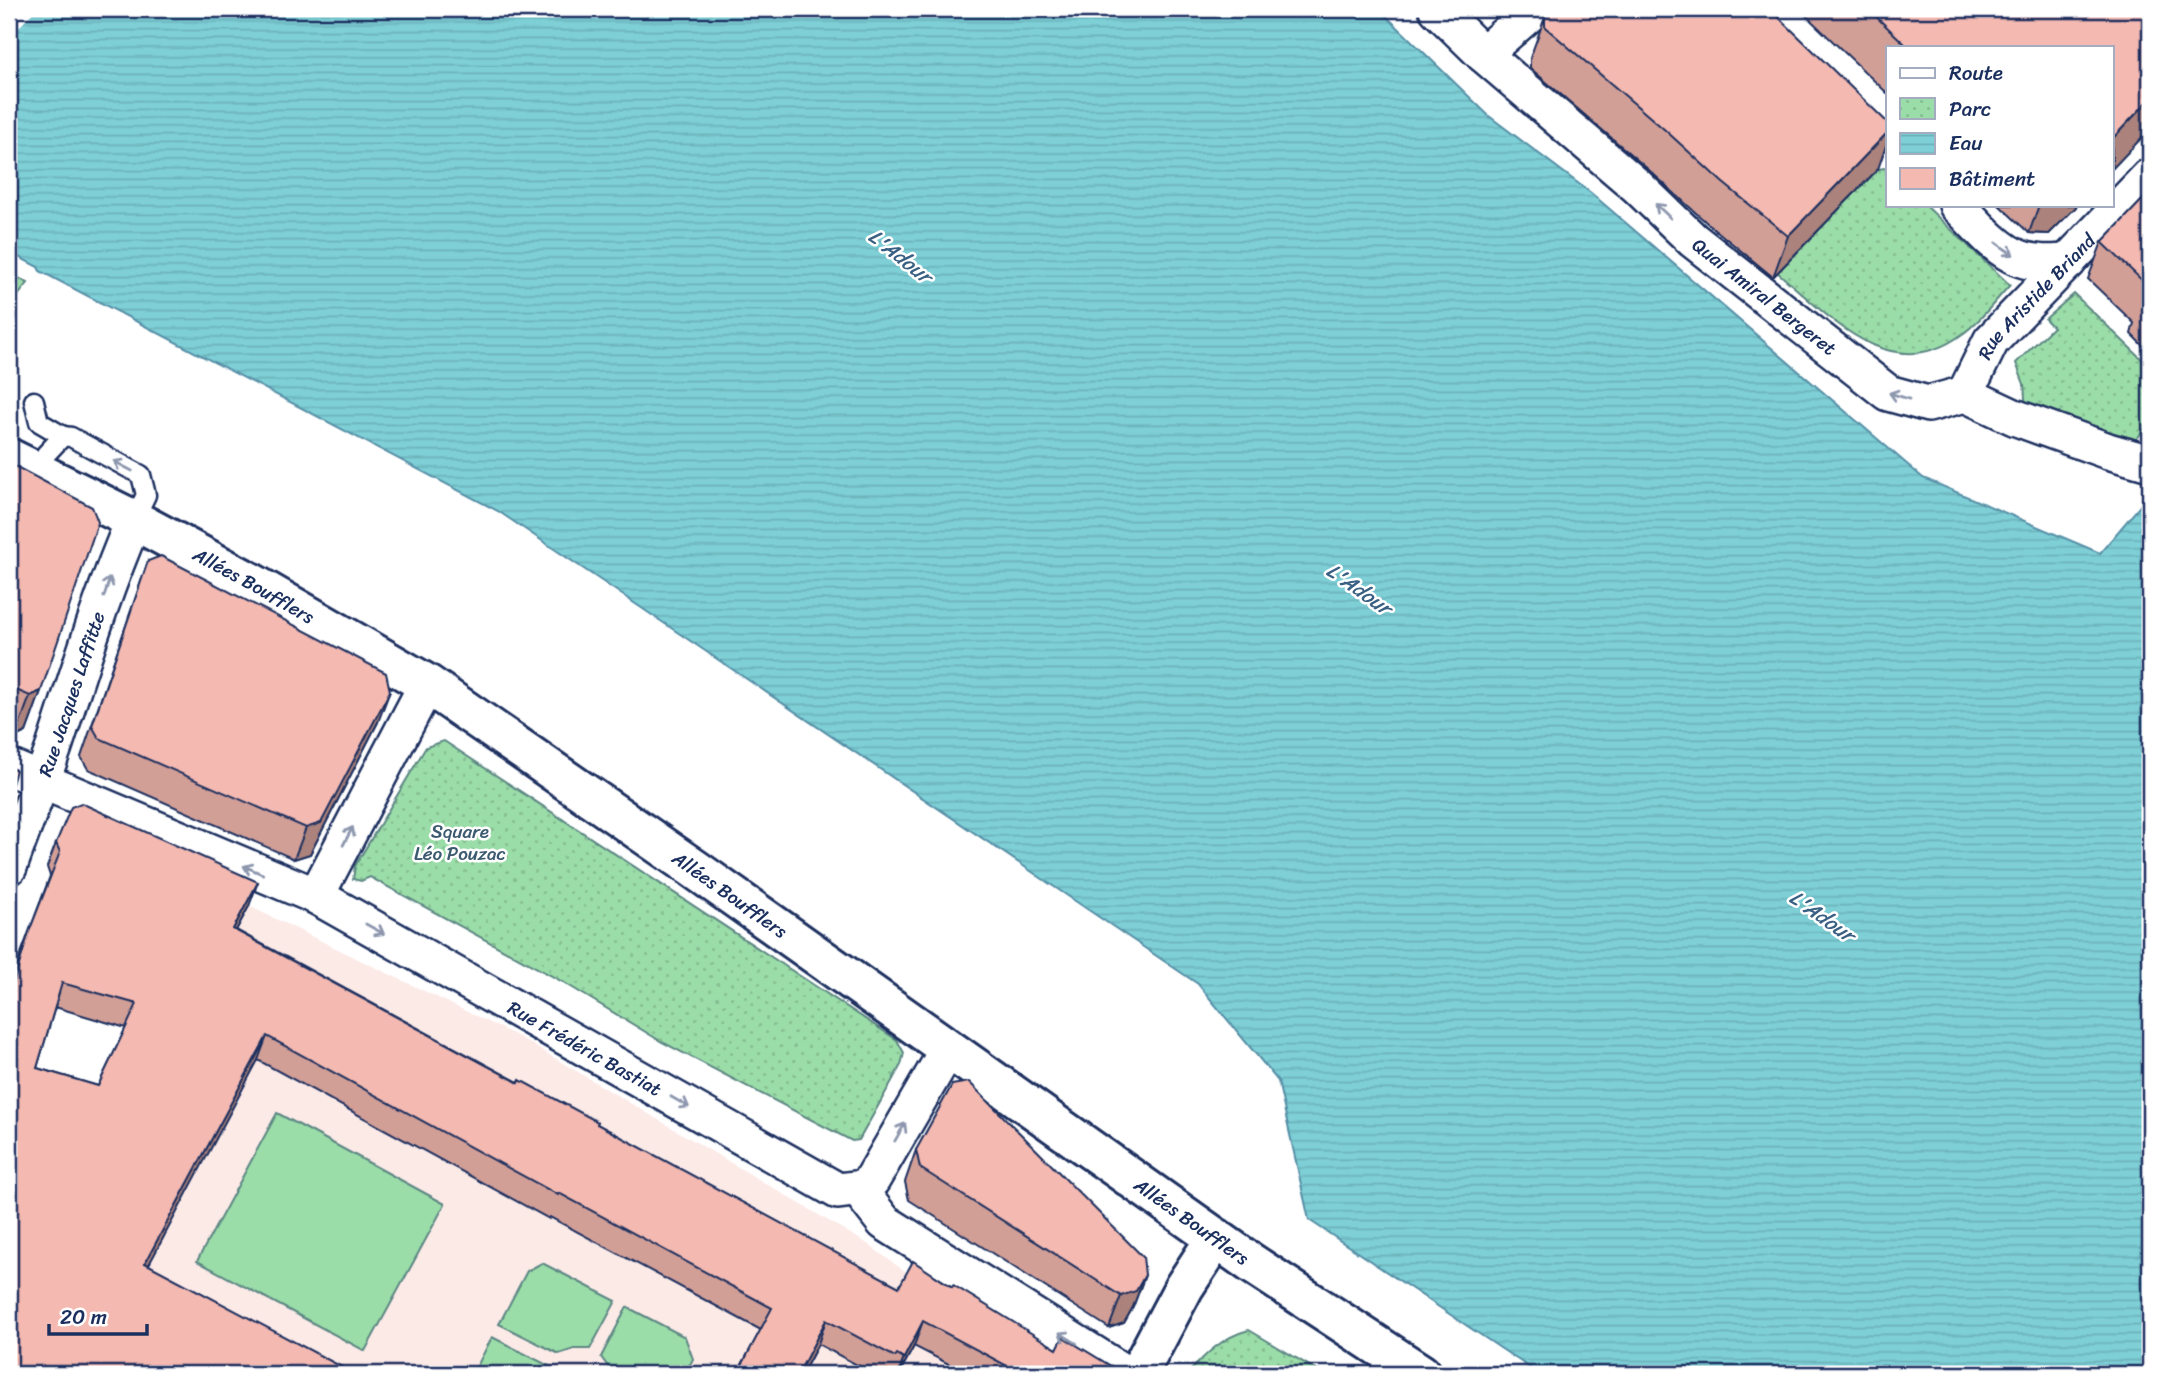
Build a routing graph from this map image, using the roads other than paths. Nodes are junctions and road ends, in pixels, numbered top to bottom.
1 (1437, 9) edge
2 (1535, 9) edge
3 (1483, 54) junction
4 (2150, 176) edge
5 (1958, 206) edge
6 (2068, 262) junction
7 (1965, 394) junction
8 (34, 401) dead end
9 (63, 436) junction
10 (2150, 463) edge
11 (22, 465) edge
12 (134, 520) junction
13 (427, 684) junction
14 (9, 767) edge
15 (42, 781) junction
16 (9, 867) edge
17 (316, 896) junction
18 (948, 1049) junction
19 (862, 1188) junction
20 (1216, 1238) junction
21 (1126, 1374) edge
22 (1138, 1374) edge
23 (1421, 1374) edge

1 - 3 street, Quai Amiral Bergeret
2 - 3 street
7 -> 3 street, Quai Amiral Bergeret
4 - 6 street, Rue Aristide Briand
5 -> 6 street
6 - 7 street, Rue Aristide Briand
7 - 10 street
8 - 9 lane
9 - 11 lane
12 -> 9 lane
11 - 12 main road, Allées Boufflers
12 - 13 main road, Allées Boufflers
15 -> 12 street, Rue Jacques Laffitte
17 -> 13 street
13 - 18 main road, Allées Boufflers
14 - 15 street, Rue Frédéric Bastiat
15 - 16 street, Rue Jacques Laffitte
17 -> 15 street, Rue Frédéric Bastiat
17 -> 19 street, Rue Frédéric Bastiat
19 -> 18 street
18 - 20 main road, Allées Boufflers
21 -> 19 street
20 - 22 main road
20 - 23 main road, Allées Boufflers

